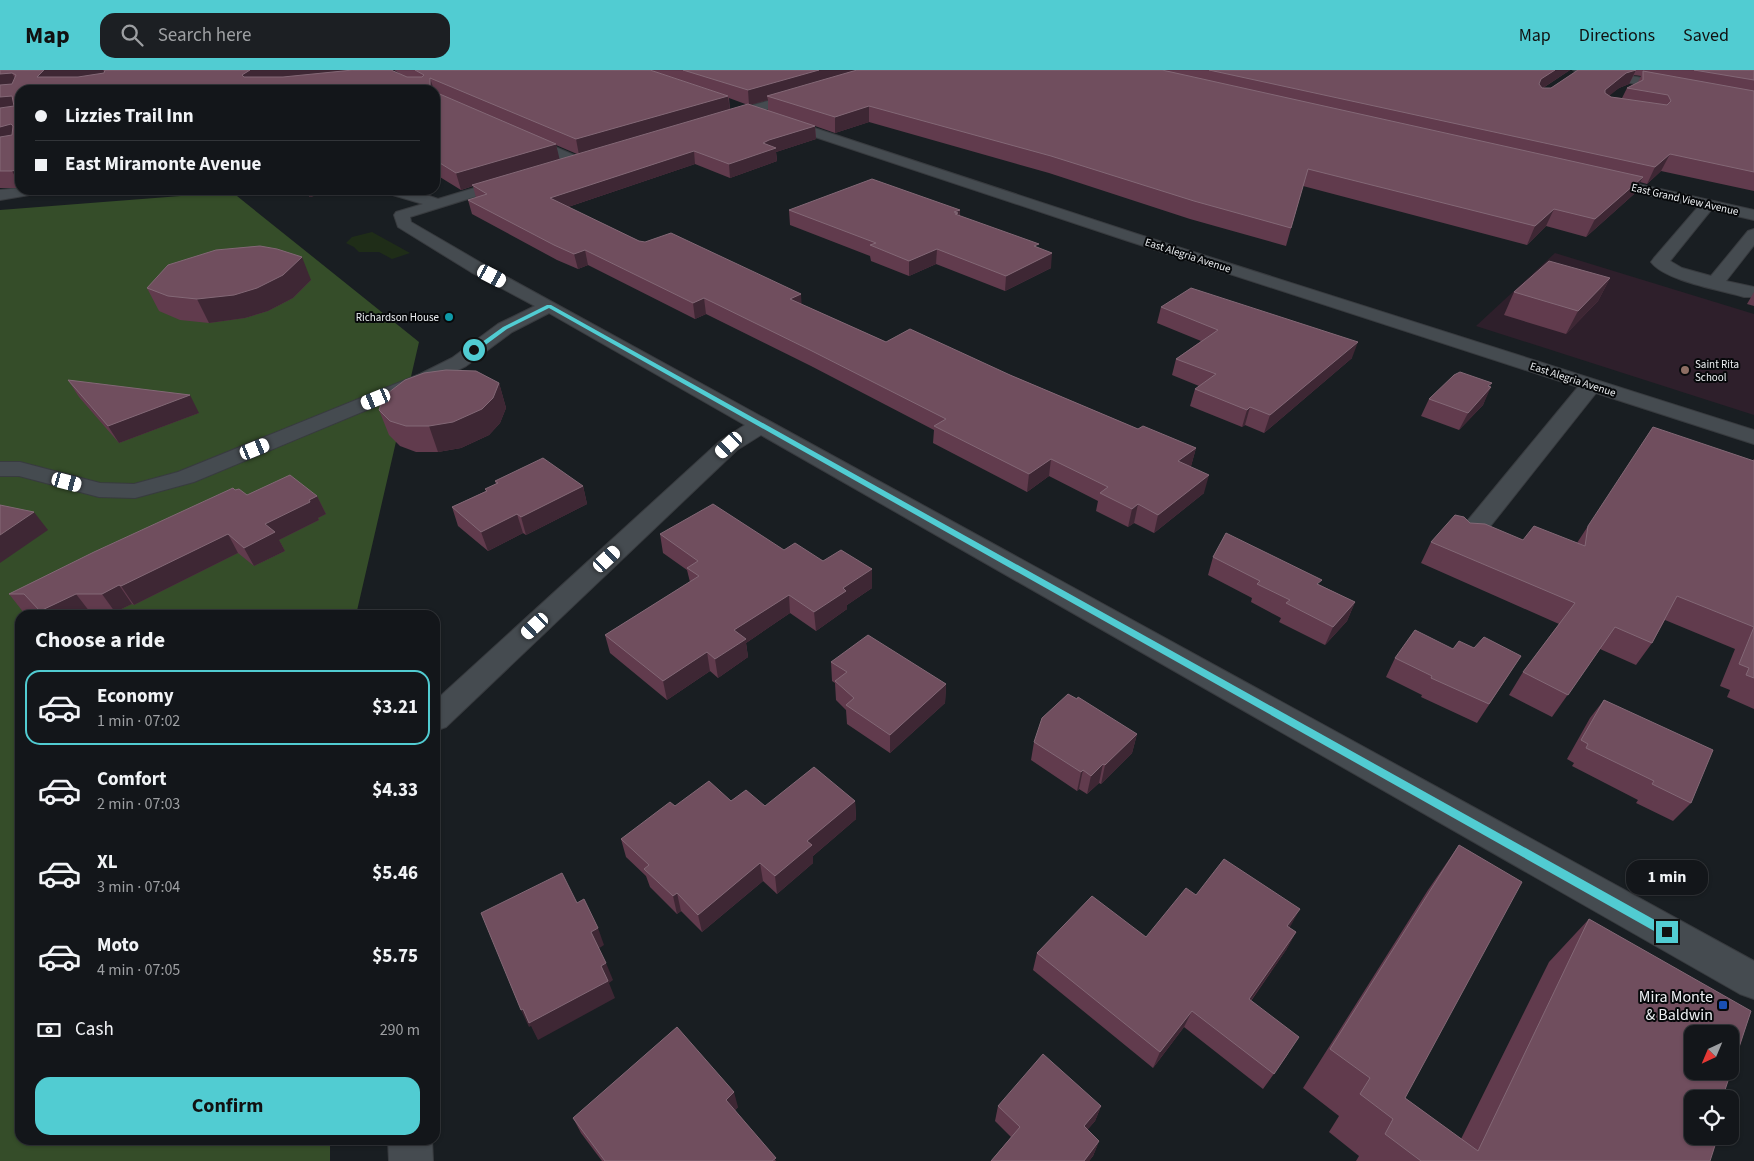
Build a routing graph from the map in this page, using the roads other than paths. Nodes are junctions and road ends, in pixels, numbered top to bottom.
1 (1580, 70) edge
2 (1566, 79) edge
3 (1644, 82) junction
4 (814, 92) edge
5 (723, 102) edge
6 (749, 111) junction
7 (712, 121) edge
8 (515, 134) edge
9 (558, 167) edge
10 (520, 178) edge
11 (1592, 178) edge
12 (15, 193) edge
13 (0, 195) edge
14 (414, 195) edge
15 (436, 204) junction
16 (1707, 205) junction
17 (1754, 215) edge
18 (1754, 234) edge
19 (1715, 283) junction
20 (1754, 292) edge
21 (549, 306) junction
22 (1591, 385) junction
23 (761, 425) junction
24 (1754, 437) edge
25 (0, 469) edge
26 (1468, 537) edge
27 (440, 714) edge
28 (1754, 981) edge
29 (410, 1145) edge
30 (411, 1161) edge

1 - 2 street
1 - 3 street
3 - 3 street
4 - 6 street
5 - 6 street, East Alegria Avenue
6 - 7 street
6 - 22 street, East Alegria Avenue
8 - 9 street
10 - 15 street
11 - 16 street, East Grand View Avenue
12 - 13 street
14 - 15 street
15 - 21 street
16 - 17 street, East Grand View Avenue
16 - 19 street
18 - 19 street
19 - 20 street
21 - 23 street
21 - 25 street
22 - 24 street, East Alegria Avenue
22 - 26 street
23 - 27 street
23 - 28 street
29 - 30 street

